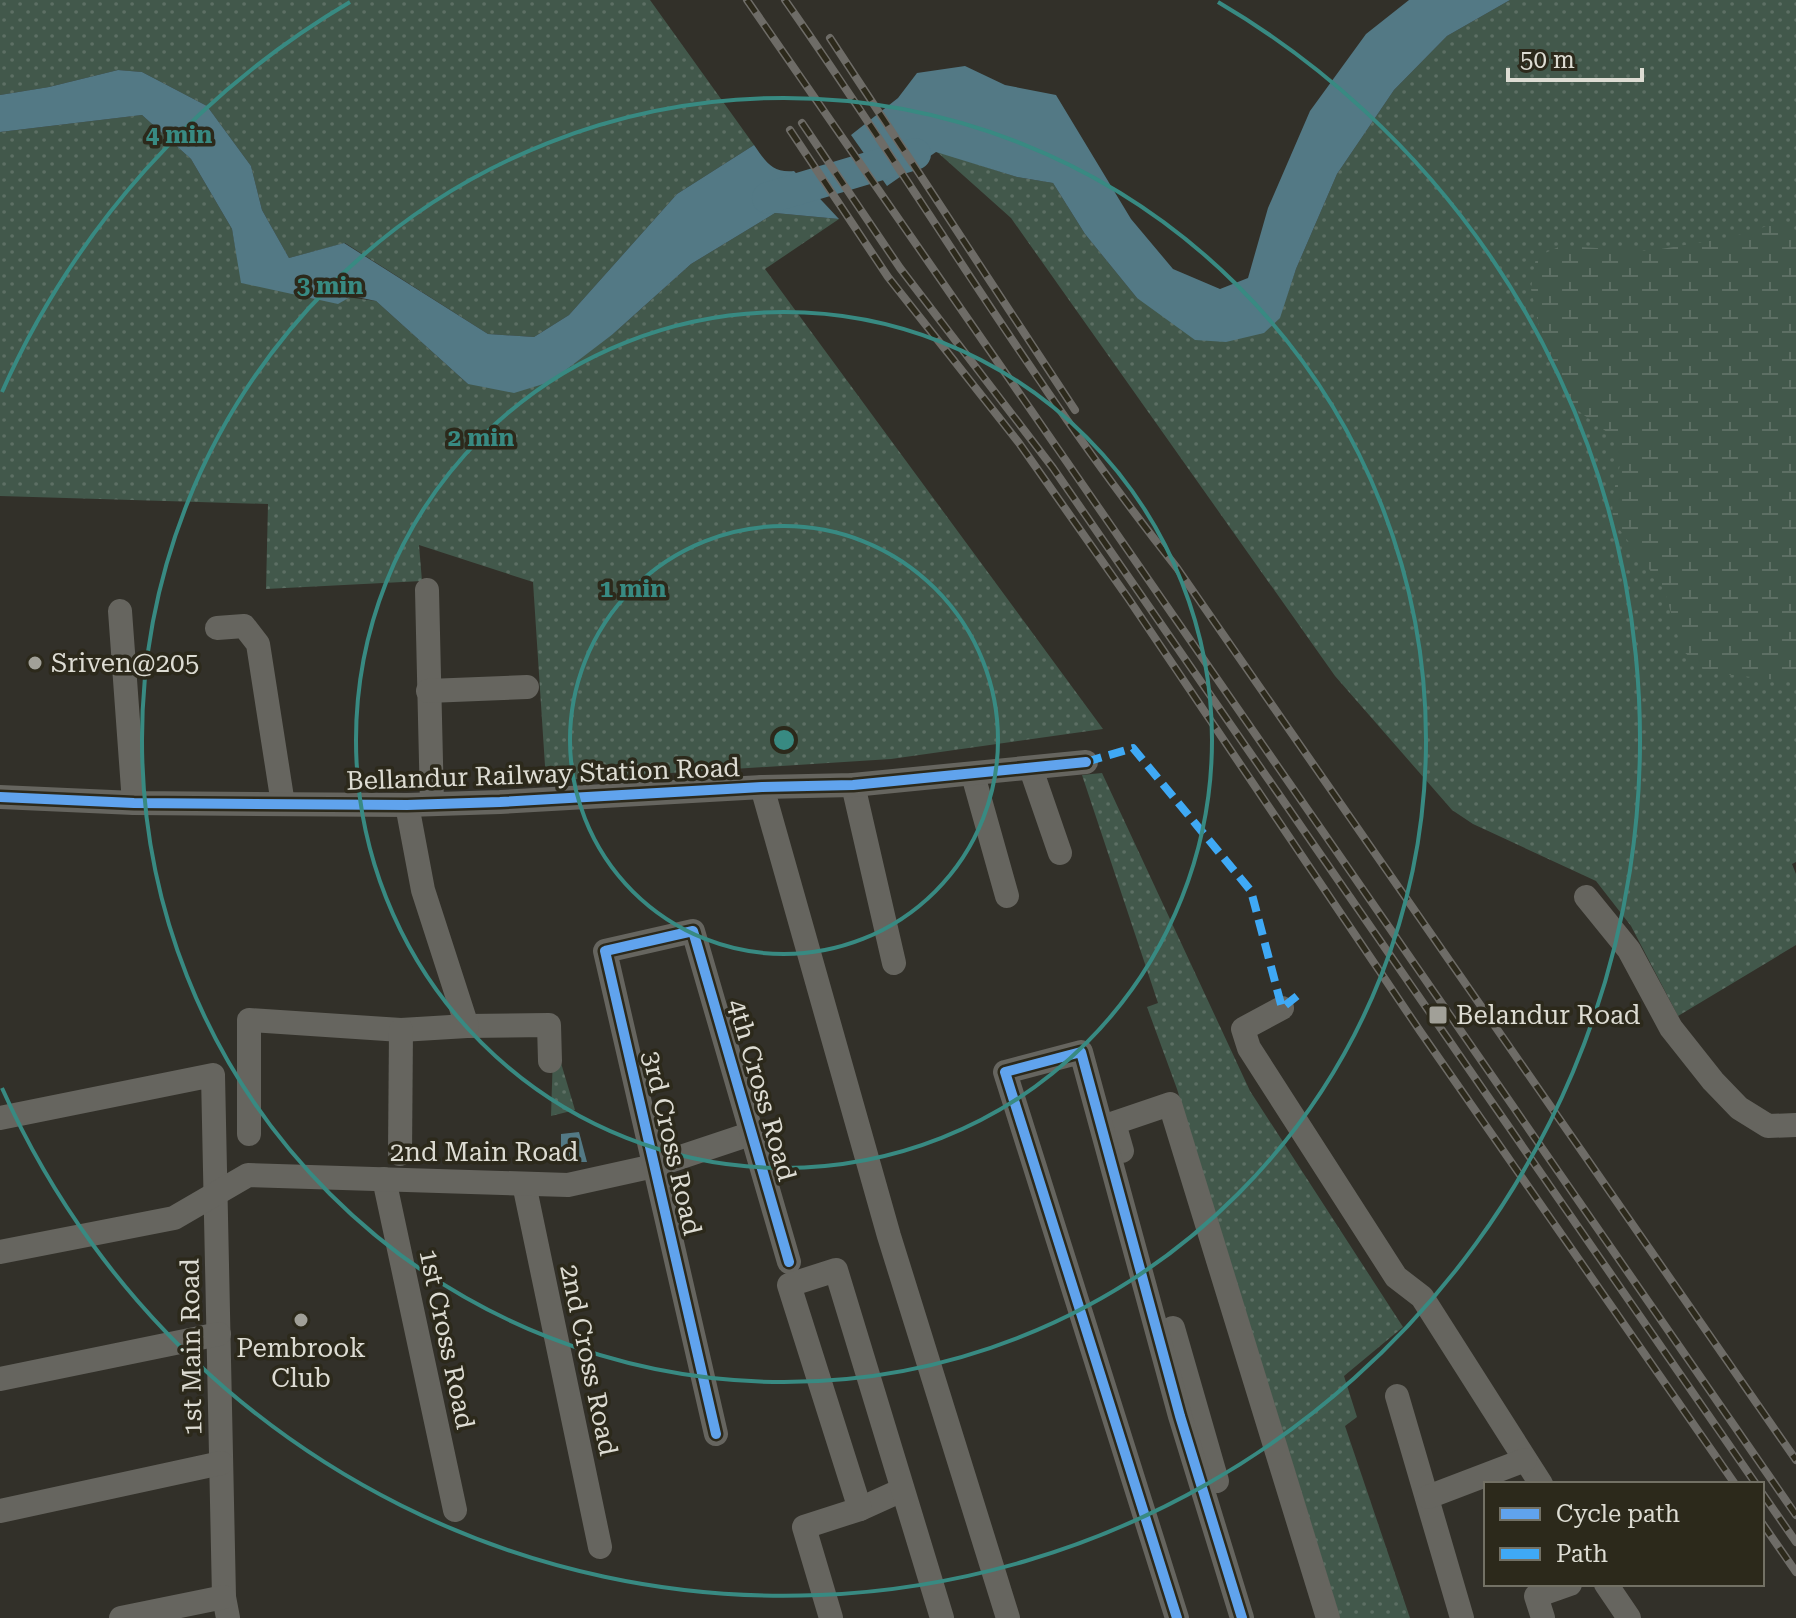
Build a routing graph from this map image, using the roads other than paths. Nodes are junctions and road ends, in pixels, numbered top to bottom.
1 (427, 590) dead end
2 (120, 611) dead end
3 (217, 628) dead end
4 (527, 687) dead end
5 (428, 691) junction
6 (1086, 762) dead end
7 (1031, 769) junction
8 (973, 775) junction
9 (853, 785) junction
10 (762, 787) junction
11 (0, 797) edge
12 (134, 803) junction
13 (283, 804) junction
14 (432, 804) junction
15 (407, 805) junction
16 (1060, 853) dead end
17 (1007, 896) dead end
18 (1586, 897) dead end
19 (693, 931) joint
20 (894, 963) dead end
21 (1282, 1008) dead end
22 (467, 1026) junction
23 (401, 1030) junction
24 (550, 1061) dead end
25 (0, 1118) edge
26 (1796, 1125) edge
27 (249, 1134) dead end
28 (750, 1134) junction
29 (400, 1154) dead end
30 (654, 1166) junction
31 (384, 1179) junction
32 (524, 1184) junction
33 (216, 1192) junction
34 (0, 1252) edge
35 (789, 1262) dead end
36 (219, 1334) junction
37 (0, 1379) edge
38 (1397, 1396) dead end
39 (716, 1434) dead end
40 (1525, 1460) junction
41 (221, 1463) junction
42 (1540, 1482) edge
43 (902, 1490) junction
44 (1428, 1497) junction
45 (860, 1509) junction
46 (455, 1510) dead end
47 (0, 1511) edge
48 (600, 1547) dead end
49 (1567, 1586) edge
50 (1607, 1586) edge
51 (1540, 1607) edge
52 (226, 1608) edge
53 (121, 1618) edge
54 (831, 1618) edge
55 (942, 1618) edge
56 (1008, 1618) edge
57 (1177, 1618) edge
58 (1242, 1618) edge
59 (1256, 1618) edge
60 (1328, 1618) edge
61 (1462, 1618) edge
62 (1629, 1618) edge

1 - 5 street
2 - 12 street
3 - 13 street
4 - 5 street
5 - 14 street
6 - 7 street, Bellandur Railway Station Road
7 - 8 street, Bellandur Railway Station Road
7 - 16 street
8 - 9 street, Bellandur Railway Station Road
8 - 17 street
9 - 10 street, Bellandur Railway Station Road
9 - 20 street
10 - 14 street, Bellandur Railway Station Road
10 - 56 street
11 - 12 street, Bellandur Railway Station Road
12 - 13 street, Bellandur Railway Station Road
13 - 15 street, Bellandur Railway Station Road
14 - 15 street, Bellandur Railway Station Road
15 - 22 street
18 - 26 street
19 - 28 street, 4th Cross Road
19 - 30 street, 3rd Cross Road
21 - 40 street
22 - 23 street
22 - 24 street
23 - 27 street
23 - 29 street
25 - 33 street, 1st Main Road
28 - 30 street, 2nd Main Road
28 - 35 street, 4th Cross Road
30 - 32 street, 2nd Main Road
30 - 39 street, 3rd Cross Road
31 - 32 street, 2nd Main Road
31 - 33 street, 2nd Main Road
31 - 46 street, 1st Cross Road
32 - 48 street, 2nd Cross Road
33 - 34 street
33 - 36 street, 1st Main Road
36 - 37 street
36 - 41 street, 1st Main Road
38 - 44 street
40 - 42 street
40 - 44 street
41 - 47 street
41 - 52 street, 1st Main Road
43 - 45 street
43 - 45 street
43 - 55 street
44 - 61 street
45 - 54 street
49 - 51 street
50 - 62 street
52 - 53 street
57 - 58 street
59 - 60 street

